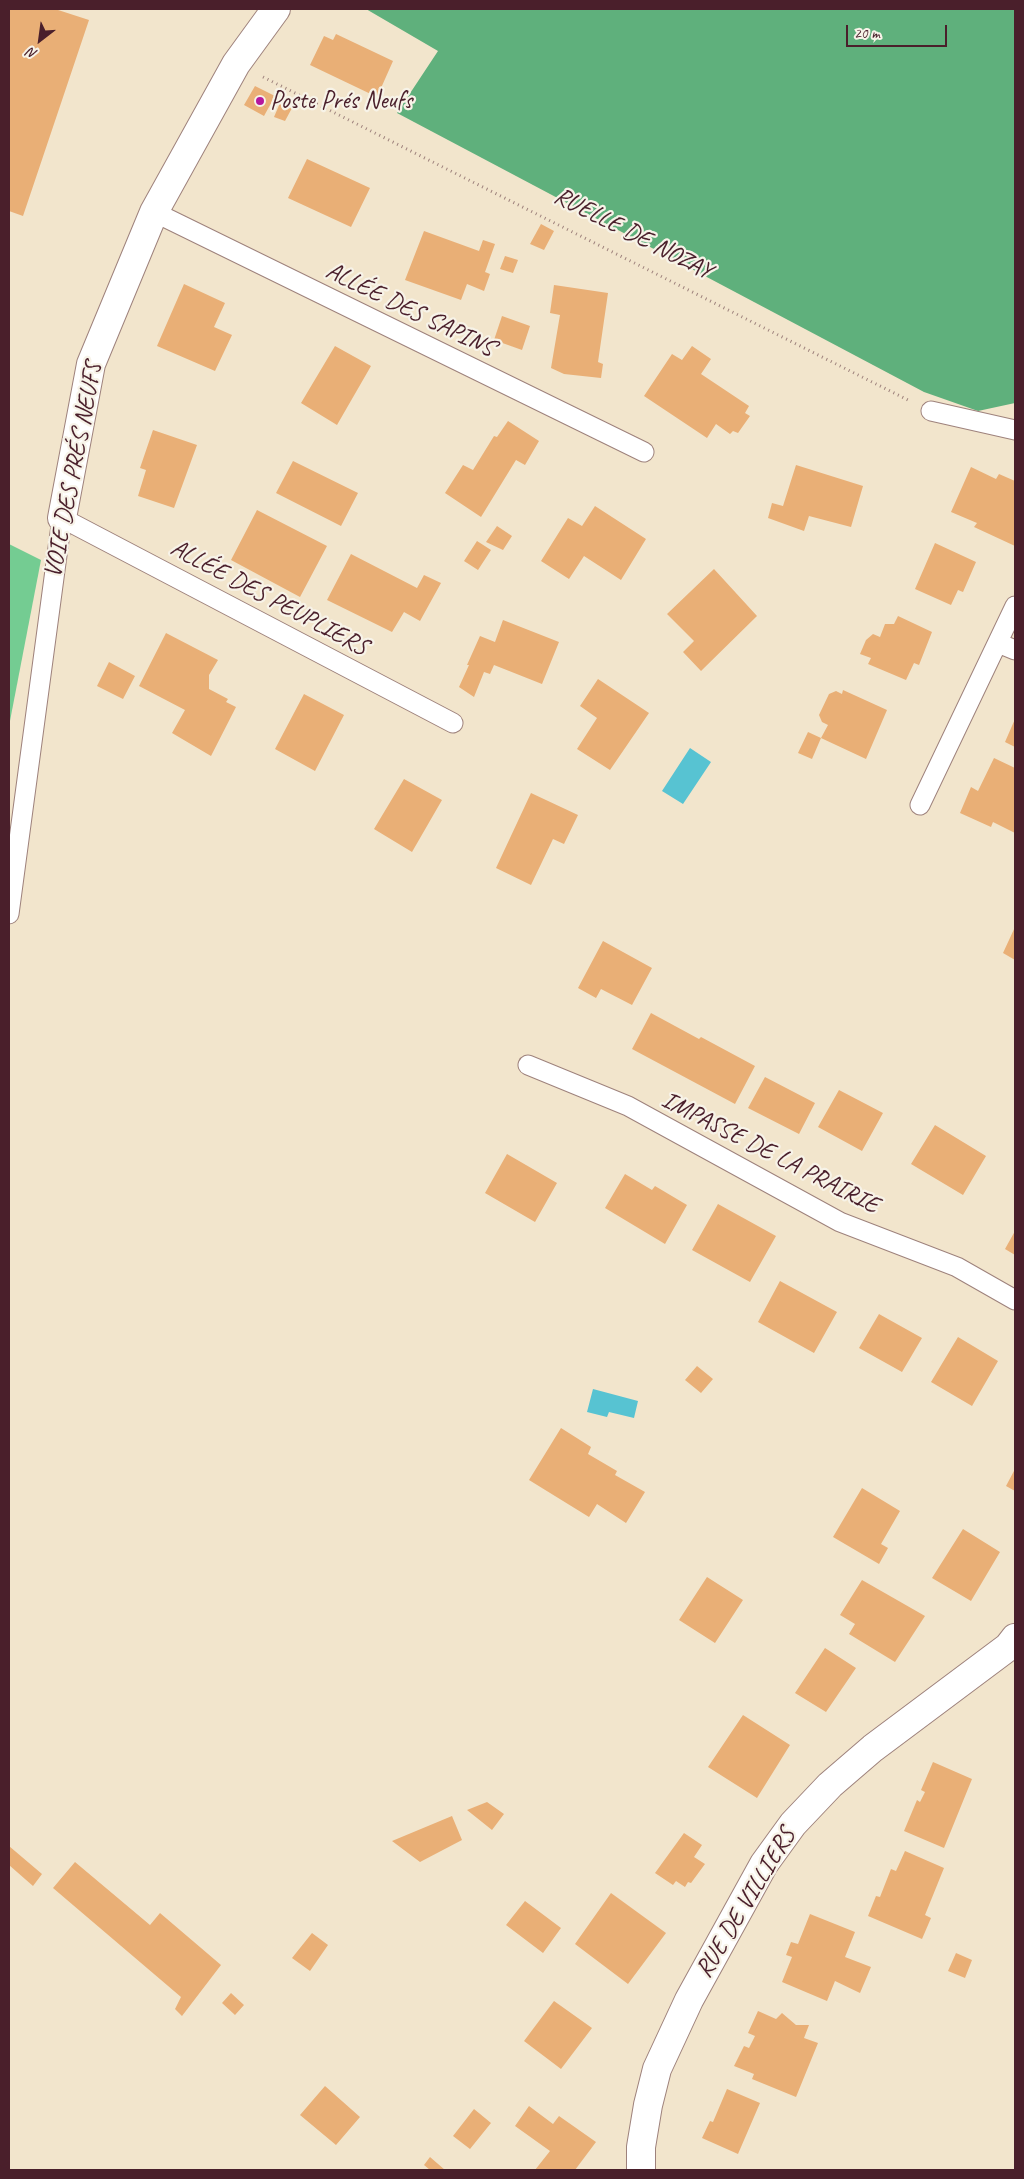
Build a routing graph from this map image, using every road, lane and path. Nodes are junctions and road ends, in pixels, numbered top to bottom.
1 (276, 9) edge
2 (236, 64) junction
3 (154, 212) junction
4 (931, 411) joint
5 (1015, 430) edge
6 (644, 452) dead end
7 (62, 518) junction
8 (1015, 606) edge
9 (1007, 647) edge
10 (453, 723) dead end
11 (920, 805) dead end
12 (9, 914) edge
13 (528, 1065) dead end
14 (1015, 1300) edge
15 (1015, 1638) edge
16 (641, 2170) edge

1 - 2 street, VOIE DES PRÉS NEUFS
2 - 3 street, VOIE DES PRÉS NEUFS
2 - 4 path, RUELLE DE NOZAY
3 - 6 lane, ALLÉE DES SAPINS
3 - 7 street, VOIE DES PRÉS NEUFS
4 - 5 lane
7 - 10 lane, ALLÉE DES PEUPLIERS
7 - 12 lane, VOIE DES PRÉS NEUFS
8 - 9 lane
9 - 11 lane
13 - 14 lane, IMPASSE DE LA PRAIRIE
15 - 16 street, RUE DE VILLIERS

